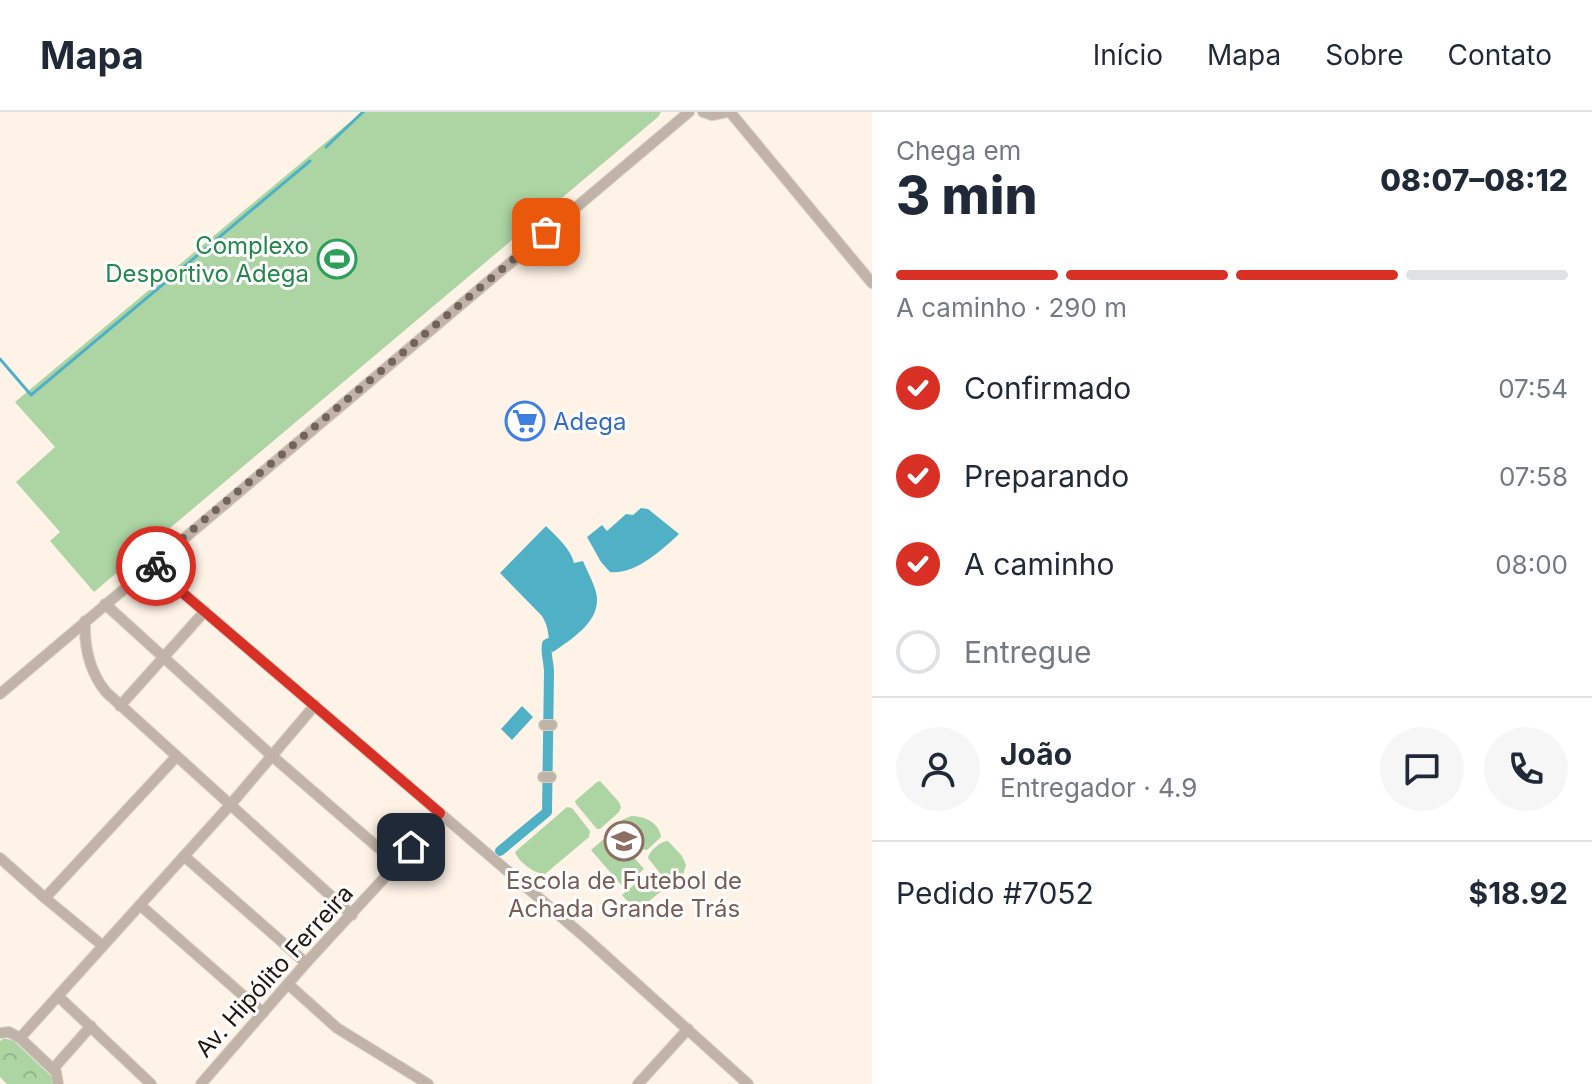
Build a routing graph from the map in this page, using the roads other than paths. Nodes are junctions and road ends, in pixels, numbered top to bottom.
1 (689, 112) edge
2 (703, 112) edge
3 (728, 112) edge
4 (872, 283) edge
5 (153, 563) junction
6 (105, 604) junction
7 (205, 611) junction
8 (85, 621) junction
9 (163, 658) junction
10 (0, 694) edge
11 (315, 705) junction
12 (120, 706) junction
13 (271, 755) junction
14 (176, 757) junction
15 (231, 804) junction
16 (440, 813) junction
17 (184, 856) junction
18 (0, 858) edge
19 (397, 864) junction
20 (45, 898) junction
21 (140, 905) junction
22 (352, 915) junction
23 (103, 946) junction
24 (306, 963) junction
25 (288, 984) junction
26 (59, 997) junction
27 (263, 1013) junction
28 (91, 1026) junction
29 (688, 1029) junction
30 (0, 1033) edge
31 (20, 1038) junction
32 (53, 1069) junction
33 (58, 1084) edge
34 (151, 1084) edge
35 (201, 1084) edge
36 (428, 1084) edge
37 (638, 1084) edge
38 (748, 1084) edge

1 - 5 street
2 - 3 street
3 - 4 street
5 - 6 street
5 - 7 street
6 - 8 street
6 - 9 street
7 - 9 street
7 - 11 street
8 - 10 street
8 - 12 street
9 - 12 street
9 - 13 street
11 - 13 street
11 - 16 street
12 - 14 street
13 - 15 street
13 - 19 street
14 - 15 street
14 - 20 street
15 - 17 street
15 - 22 street
16 - 19 street, Av. Hipólito Ferreira
16 - 29 street
17 - 21 street
17 - 24 street
18 - 20 street
19 - 22 street, Av. Hipólito Ferreira
20 - 23 street
21 - 23 street
21 - 27 street
22 - 24 street, Av. Hipólito Ferreira
23 - 26 street
24 - 25 street, Av. Hipólito Ferreira
25 - 27 street, Av. Hipólito Ferreira
25 - 36 street
26 - 28 street
26 - 31 street
27 - 35 street, Av. Hipólito Ferreira
28 - 32 street
28 - 34 street
29 - 37 street
29 - 38 street
30 - 31 street
31 - 32 street
32 - 33 street

